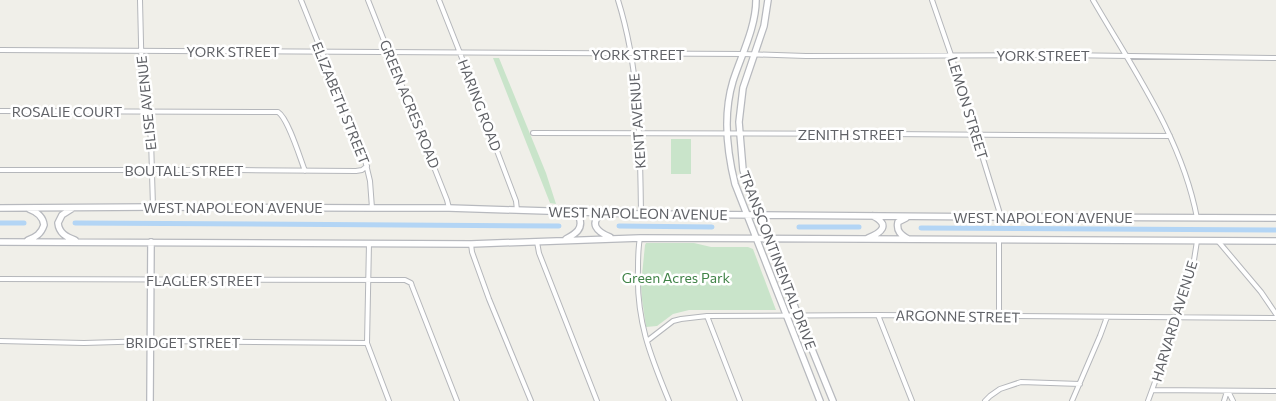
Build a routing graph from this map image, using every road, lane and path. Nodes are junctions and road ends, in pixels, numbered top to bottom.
1 (140, 0) edge
2 (300, 0) edge
3 (368, 0) edge
4 (439, 0) edge
5 (618, 0) edge
6 (756, 0) edge
7 (768, 0) edge
8 (932, 0) edge
9 (1093, 0) edge
10 (0, 50) edge
11 (140, 51) junction
12 (322, 52) junction
13 (389, 52) junction
14 (460, 53) junction
15 (632, 54) junction
16 (743, 54) junction
17 (754, 54) junction
18 (951, 55) junction
19 (1126, 57) junction
20 (1276, 58) edge
21 (0, 111) edge
22 (147, 111) junction
23 (533, 133) dead end
24 (640, 134) junction
25 (727, 134) junction
26 (739, 134) junction
27 (976, 135) junction
28 (1170, 136) junction
29 (367, 166) junction
30 (0, 170) edge
31 (153, 170) junction
32 (305, 171) junction
33 (75, 207) junction
34 (153, 207) junction
35 (0, 208) edge
36 (25, 208) junction
37 (372, 208) junction
38 (449, 208) junction
39 (517, 210) junction
40 (568, 212) junction
41 (603, 213) junction
42 (641, 214) junction
43 (746, 215) junction
44 (759, 215) junction
45 (873, 216) junction
46 (910, 216) junction
47 (1001, 217) junction
48 (1197, 218) junction
49 (1276, 218) edge
50 (612, 238) junction
51 (640, 238) junction
52 (756, 239) junction
53 (769, 239) junction
54 (564, 240) junction
55 (863, 240) junction
56 (910, 240) junction
57 (999, 240) junction
58 (1196, 241) junction
59 (1218, 241) junction
60 (0, 242) edge
61 (21, 242) junction
62 (80, 242) junction
63 (151, 242) junction
64 (536, 242) junction
65 (1276, 242) edge
66 (369, 243) junction
67 (471, 244) junction
68 (0, 278) edge
69 (152, 280) junction
70 (368, 280) junction
71 (1276, 314) edge
72 (786, 315) junction
73 (798, 315) junction
74 (878, 315) junction
75 (707, 316) junction
76 (999, 317) junction
77 (1107, 317) junction
78 (1178, 317) junction
79 (1276, 318) edge
80 (0, 341) edge
81 (151, 341) junction
82 (646, 341) junction
83 (367, 343) junction
84 (1080, 384) junction
85 (1152, 390) junction
86 (1228, 391) junction
87 (1276, 391) edge
88 (150, 401) edge
89 (389, 401) edge
90 (457, 401) edge
91 (530, 401) edge
92 (597, 401) edge
93 (669, 401) edge
94 (740, 401) edge
95 (820, 401) edge
96 (833, 401) edge
97 (912, 401) edge
98 (985, 401) edge
99 (1072, 401) edge
100 (1148, 401) edge
101 (1224, 401) edge
102 (1233, 401) edge

1 - 11 street, ELISE AVENUE
2 - 12 street, ELIZABETH STREET
3 - 13 street, GREEN ACRES ROAD
4 - 14 street, HARING ROAD
5 - 15 street, KENT AVENUE
6 - 16 main road, TRANSCONTINENTAL DRIVE
7 - 17 main road, TRANSCONTINENTAL DRIVE
8 - 18 street, LEMON STREET
9 - 19 street
10 - 11 street, YORK STREET
11 - 12 street, YORK STREET
11 - 22 street, ELISE AVENUE
12 - 13 street, YORK STREET
12 - 29 street, ELIZABETH STREET
13 - 14 street, YORK STREET
13 - 38 street, GREEN ACRES ROAD
14 - 15 street, YORK STREET
14 - 39 street, HARING ROAD
15 - 16 street, YORK STREET
15 - 24 street, KENT AVENUE
16 - 17 street, YORK STREET
16 - 25 main road, TRANSCONTINENTAL DRIVE
17 - 18 street, YORK STREET
17 - 26 main road, TRANSCONTINENTAL DRIVE
18 - 19 street, YORK STREET
18 - 27 street, LEMON STREET
19 - 20 street, YORK STREET
19 - 28 street
21 - 22 street, ROSALIE COURT
22 - 31 street, ELISE AVENUE
22 - 32 street, ROSALIE COURT
23 - 24 street, ZENITH STREET
24 - 25 street, ZENITH STREET
24 - 42 street, KENT AVENUE
25 - 26 street, ZENITH STREET
25 - 43 main road, TRANSCONTINENTAL DRIVE
26 - 27 street, ZENITH STREET
26 - 44 main road, TRANSCONTINENTAL DRIVE
27 - 28 street, ZENITH STREET
27 - 47 street, LEMON STREET
28 - 48 street
29 - 32 street, BOUTALL STREET
29 - 37 street, ELIZABETH STREET
30 - 31 street, BOUTALL STREET
31 - 32 street, BOUTALL STREET
31 - 34 street, ELISE AVENUE
33 - 34 main road, WEST NAPOLEON AVENUE
33 - 36 main road, WEST NAPOLEON AVENUE
33 - 62 main road
34 - 37 main road, WEST NAPOLEON AVENUE
35 - 36 main road, WEST NAPOLEON AVENUE
36 - 61 main road
37 - 38 main road, WEST NAPOLEON AVENUE
38 - 39 main road, WEST NAPOLEON AVENUE
39 - 40 main road, WEST NAPOLEON AVENUE
40 - 41 main road, WEST NAPOLEON AVENUE
40 - 54 main road
41 - 42 main road, WEST NAPOLEON AVENUE
41 - 50 main road
42 - 43 main road, WEST NAPOLEON AVENUE
43 - 44 main road, WEST NAPOLEON AVENUE
43 - 52 main road, TRANSCONTINENTAL DRIVE
44 - 45 main road, WEST NAPOLEON AVENUE
44 - 53 main road, TRANSCONTINENTAL DRIVE
45 - 46 main road, WEST NAPOLEON AVENUE
45 - 55 main road
46 - 47 main road, WEST NAPOLEON AVENUE
46 - 56 main road
47 - 48 main road, WEST NAPOLEON AVENUE
48 - 49 main road, WEST NAPOLEON AVENUE
50 - 51 main road, WEST NAPOLEON AVENUE
50 - 54 main road, WEST NAPOLEON AVENUE
51 - 52 main road, WEST NAPOLEON AVENUE
51 - 82 street
52 - 53 main road, WEST NAPOLEON AVENUE
52 - 72 main road, TRANSCONTINENTAL DRIVE
53 - 55 main road, WEST NAPOLEON AVENUE
53 - 73 main road, TRANSCONTINENTAL DRIVE
54 - 64 main road, WEST NAPOLEON AVENUE
55 - 56 main road, WEST NAPOLEON AVENUE
56 - 57 main road, WEST NAPOLEON AVENUE
57 - 58 main road, WEST NAPOLEON AVENUE
57 - 76 street
58 - 59 main road, WEST NAPOLEON AVENUE
58 - 78 street, HARVARD AVENUE
59 - 65 main road, WEST NAPOLEON AVENUE
59 - 71 street
60 - 61 main road, WEST NAPOLEON AVENUE
61 - 62 main road, WEST NAPOLEON AVENUE
62 - 63 main road, WEST NAPOLEON AVENUE
63 - 66 main road, WEST NAPOLEON AVENUE
63 - 69 main road
64 - 67 main road, WEST NAPOLEON AVENUE
64 - 92 street
66 - 67 main road, WEST NAPOLEON AVENUE
66 - 70 street
67 - 91 street
68 - 69 street, FLAGLER STREET
69 - 70 street, FLAGLER STREET
69 - 81 main road
70 - 83 street
70 - 90 street, FLAGLER STREET
72 - 73 street, ARGONNE STREET
72 - 75 street, ARGONNE STREET
72 - 95 main road, TRANSCONTINENTAL DRIVE
73 - 74 street, ARGONNE STREET
73 - 96 main road, TRANSCONTINENTAL DRIVE
74 - 76 street, ARGONNE STREET
74 - 97 street
75 - 82 street, ARGONNE STREET
75 - 94 street
76 - 77 street, ARGONNE STREET
77 - 78 street, ARGONNE STREET
77 - 84 street
78 - 79 street, ARGONNE STREET
78 - 85 street, HARVARD AVENUE
80 - 81 street, BRIDGET STREET
81 - 83 street, BRIDGET STREET
81 - 88 main road
82 - 93 street
83 - 89 street
84 - 98 street
84 - 99 street
85 - 86 street
85 - 100 street, HARVARD AVENUE
86 - 87 street
86 - 101 street
86 - 102 street

